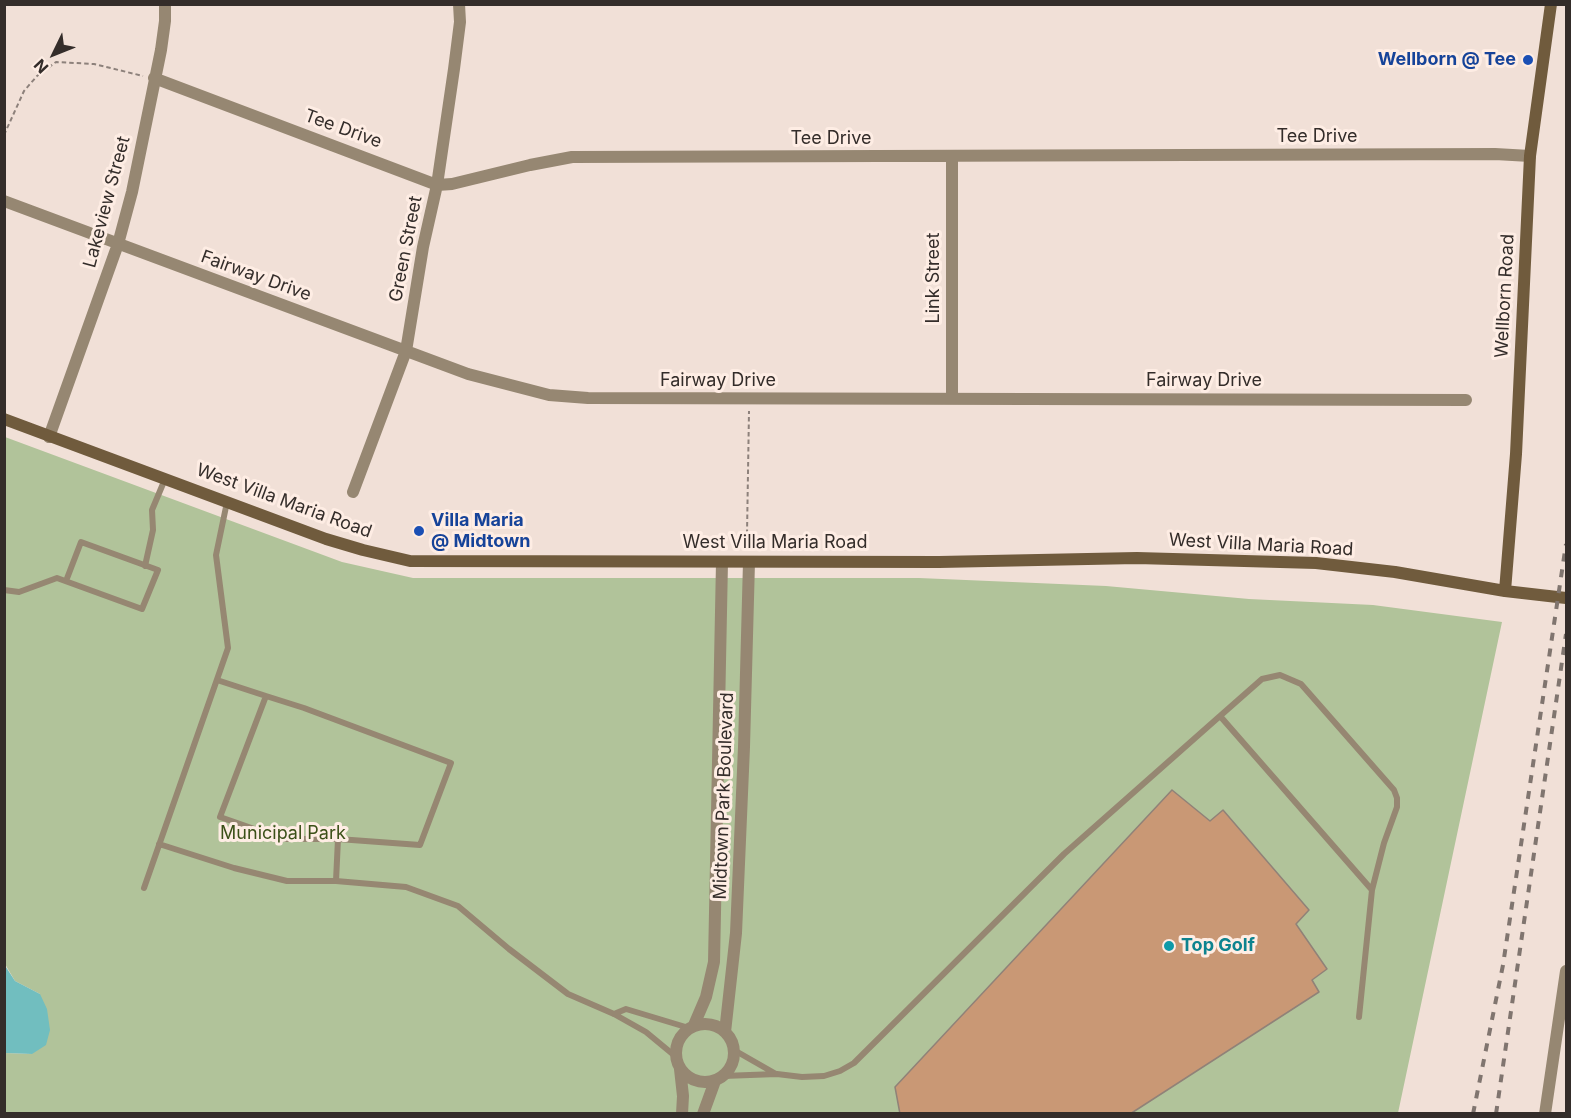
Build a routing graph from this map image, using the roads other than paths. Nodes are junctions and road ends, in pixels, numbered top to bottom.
1 (165, 4) edge
2 (459, 4) edge
3 (1551, 4) edge
4 (154, 78) junction
5 (952, 156) junction
6 (1530, 156) junction
7 (437, 185) junction
8 (4, 201) edge
9 (118, 244) junction
10 (406, 351) junction
11 (952, 399) junction
12 (1466, 400) dead end
13 (4, 419) edge
14 (49, 437) junction
15 (165, 478) junction
16 (353, 492) dead end
17 (228, 501) junction
18 (722, 562) junction
19 (749, 562) junction
20 (145, 566) junction
21 (66, 581) junction
22 (4, 590) edge
23 (1505, 591) junction
24 (1566, 598) edge
25 (217, 680) junction
26 (266, 696) junction
27 (1220, 716) junction
28 (338, 839) junction
29 (159, 843) junction
30 (336, 881) junction
31 (144, 888) dead end
32 (1372, 890) junction
33 (1566, 971) edge
34 (1564, 1002) edge
35 (614, 1014) junction
36 (1359, 1017) dead end
37 (692, 1026) junction
38 (725, 1032) junction
39 (734, 1050) junction
40 (675, 1056) junction
41 (680, 1069) junction
42 (777, 1074) junction
43 (719, 1079) junction
44 (682, 1113) edge
45 (703, 1113) edge
46 (1545, 1113) edge

1 - 4 street, Lakeview Street
2 - 7 street, Green Street
3 - 6 main road, Wellborn Road
4 - 7 street, Tee Drive
4 - 9 street, Lakeview Street
5 - 6 street, Tee Drive
5 - 7 street, Tee Drive
5 - 11 street, Link Street
6 - 23 main road, Wellborn Road
7 - 10 street, Green Street
8 - 9 street, Fairway Drive
9 - 10 street, Fairway Drive
9 - 14 street, Lakeview Street
10 - 11 street, Fairway Drive
10 - 16 street, Green Street
11 - 12 street, Fairway Drive
13 - 14 main road, West Villa Maria Road
14 - 15 main road, West Villa Maria Road
15 - 17 main road, West Villa Maria Road
15 - 20 lane
17 - 18 main road, West Villa Maria Road
17 - 25 lane
18 - 19 main road, West Villa Maria Road
18 - 37 street, Midtown Park Boulevard
19 - 23 main road, West Villa Maria Road
19 - 38 street, Midtown Park Boulevard
20 - 21 lane
20 - 21 lane
21 - 22 lane
23 - 24 main road, West Villa Maria Road
25 - 26 lane
25 - 29 lane
26 - 28 lane
26 - 28 lane
27 - 32 lane
27 - 32 lane
27 - 42 lane
28 - 30 lane
29 - 30 lane
29 - 31 lane
30 - 35 lane
32 - 36 lane
33 - 34 street
34 - 46 street
35 - 37 lane
35 - 40 lane
37 - 38 street
37 - 40 street
38 - 39 street
39 - 42 lane
39 - 43 street
40 - 41 street
41 - 43 street
41 - 44 street
42 - 43 lane
43 - 45 street

